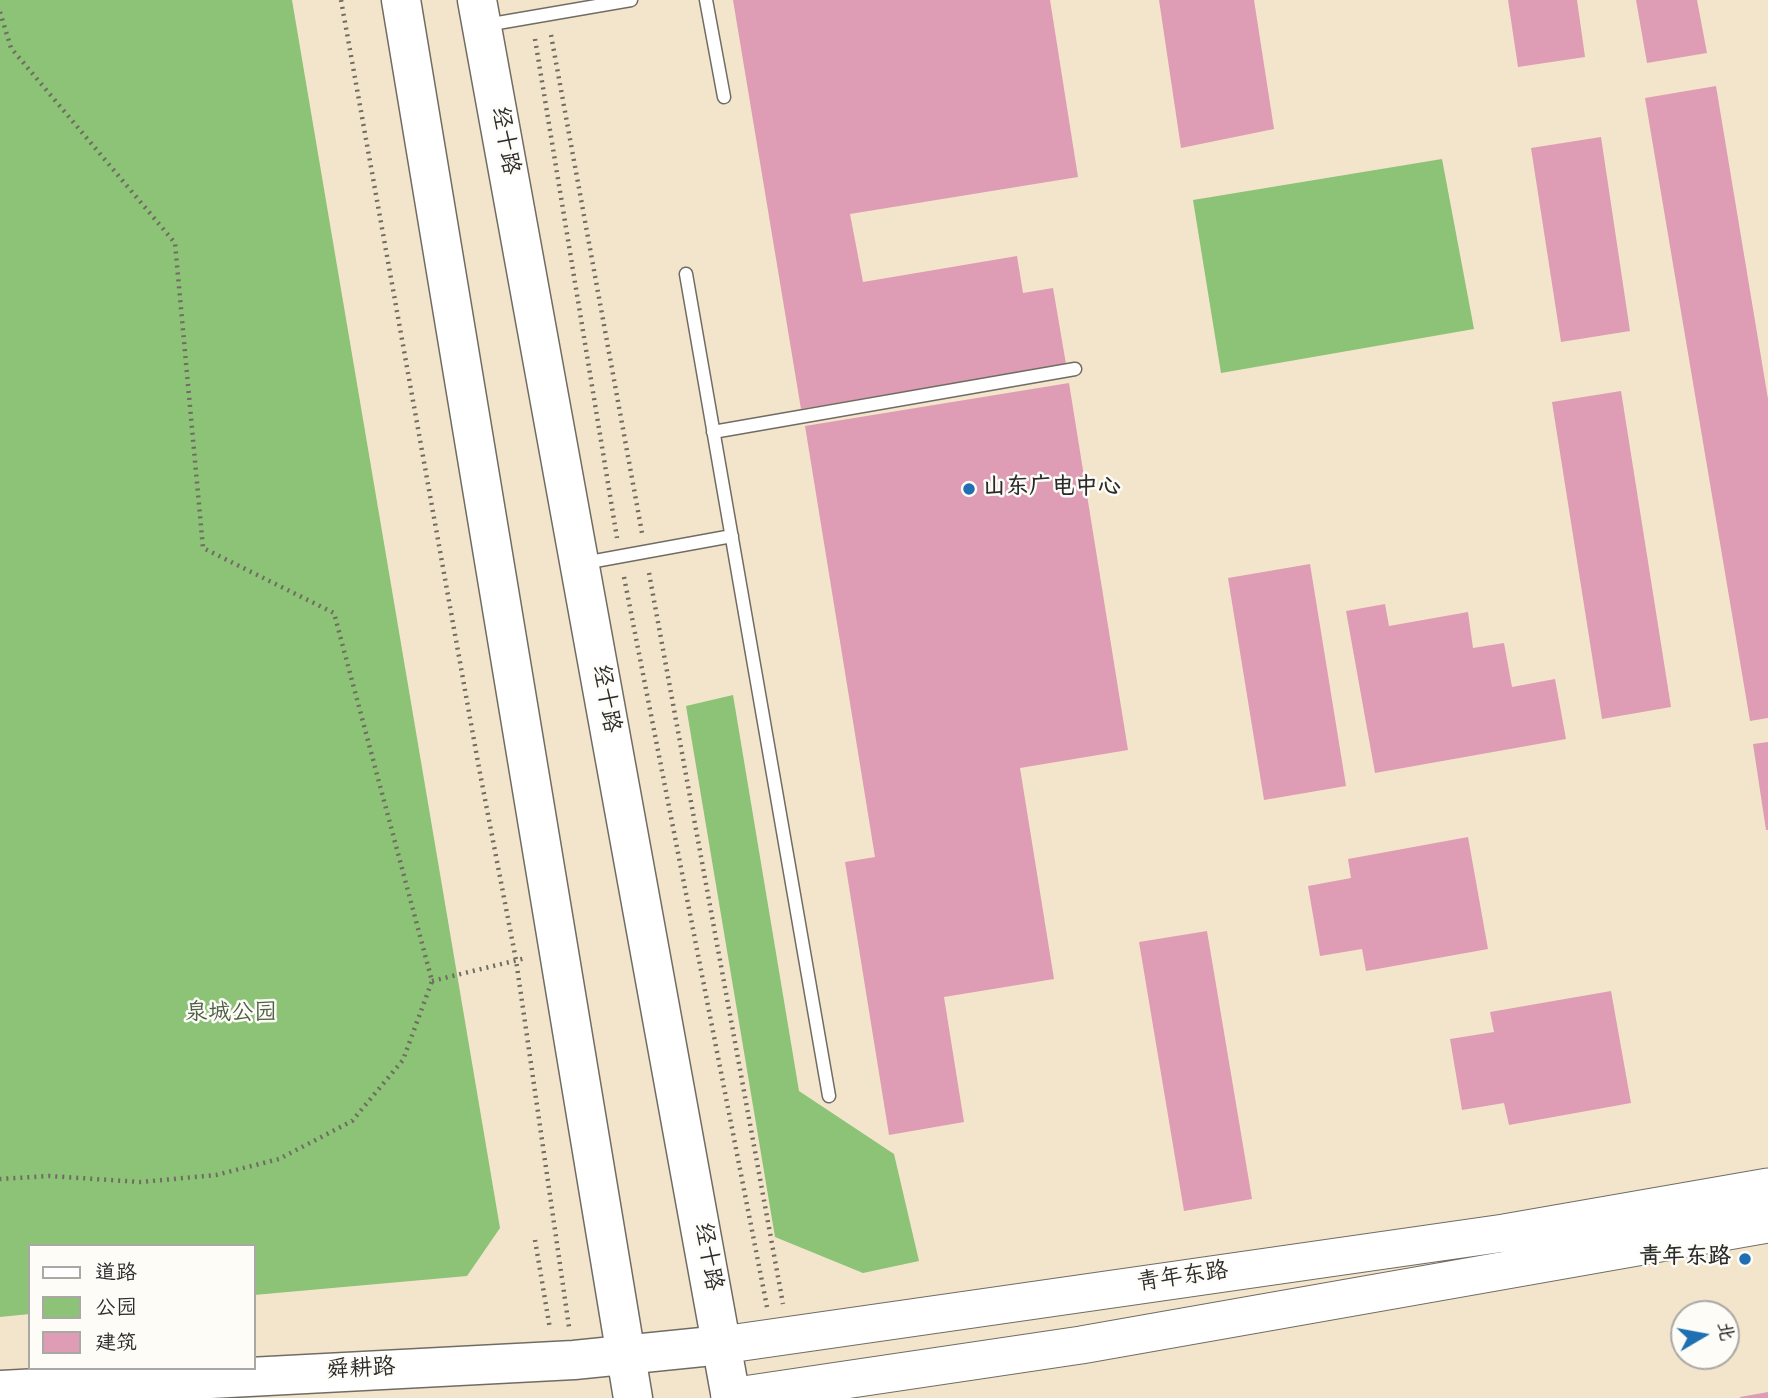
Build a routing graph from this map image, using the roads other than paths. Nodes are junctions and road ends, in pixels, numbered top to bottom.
1 (401, 0) edge
2 (631, 0) edge
3 (706, 0) edge
4 (479, 13) edge
5 (724, 97) dead end
6 (686, 274) dead end
7 (1075, 369) dead end
8 (713, 432) junction
9 (732, 536) junction
10 (580, 563) junction
11 (829, 1096) dead end
12 (1768, 1187) edge
13 (1768, 1224) edge
14 (722, 1345) junction
15 (625, 1357) junction
16 (0, 1390) edge
17 (633, 1398) edge
18 (729, 1398) edge

1 - 15 main road
2 - 4 lane
3 - 5 lane
4 - 10 main road, 经十路
6 - 8 lane
7 - 8 lane
8 - 9 lane
9 - 10 lane
9 - 11 lane
10 - 14 main road, 经十路
12 - 14 main road, 青年东路
13 - 18 main road, 青年东路
14 - 15 main road, 舜耕路
14 - 18 main road, 经十路
15 - 16 main road, 舜耕路
15 - 17 main road

